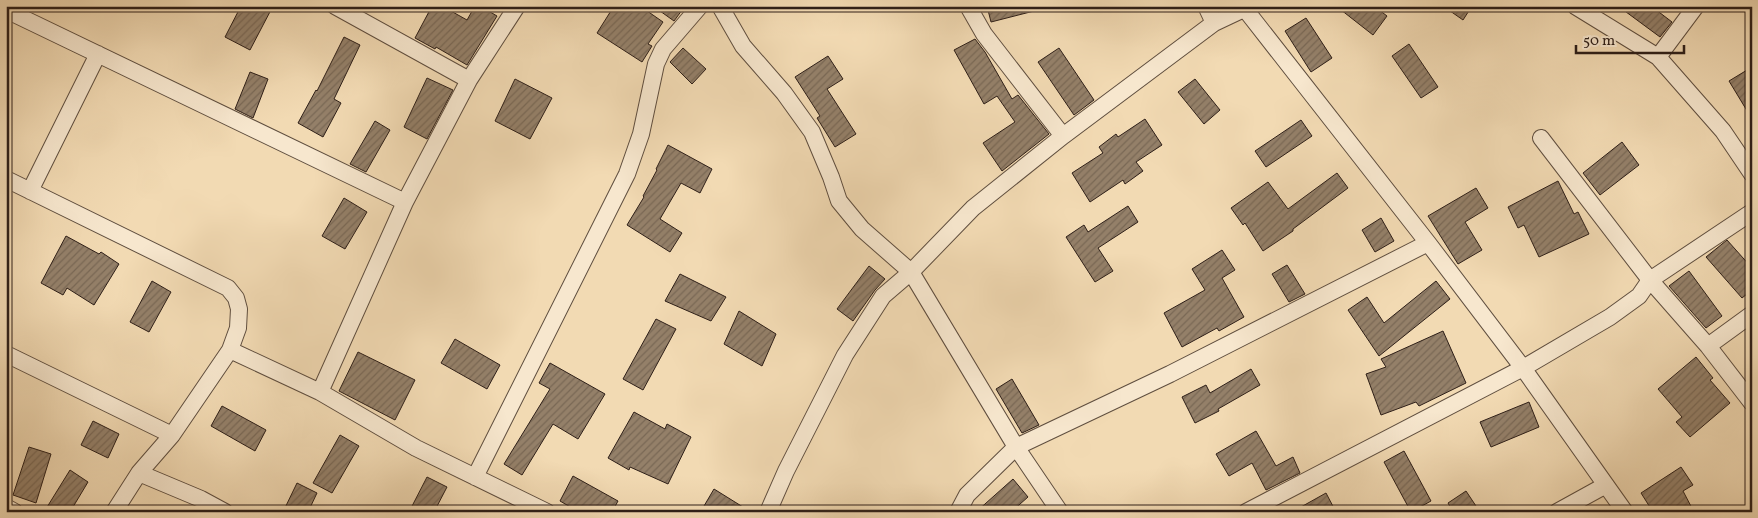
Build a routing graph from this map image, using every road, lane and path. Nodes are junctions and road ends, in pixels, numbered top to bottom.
1 (336, 6) edge
2 (517, 6) edge
3 (700, 6) edge
4 (720, 6) edge
5 (968, 6) edge
6 (1206, 6) edge
7 (1576, 6) edge
8 (1696, 6) edge
9 (1248, 8) edge
10 (6, 10) edge
11 (1214, 23) junction
12 (98, 54) junction
13 (1658, 57) junction
14 (470, 80) junction
15 (1063, 136) junction
16 (1541, 138) dead end
17 (1752, 174) edge
18 (6, 180) edge
19 (30, 191) junction
20 (405, 202) junction
21 (1752, 212) edge
22 (1428, 243) junction
23 (911, 272) junction
24 (1650, 280) junction
25 (1752, 314) edge
26 (1708, 346) junction
27 (230, 350) junction
28 (6, 354) edge
29 (1523, 368) junction
30 (320, 392) junction
31 (1752, 402) edge
32 (172, 434) junction
33 (1016, 447) junction
34 (139, 473) junction
35 (475, 477) junction
36 (1606, 485) junction
37 (6, 507) edge
38 (15, 512) edge
39 (114, 512) edge
40 (225, 512) edge
41 (547, 512) edge
42 (768, 512) edge
43 (958, 512) edge
44 (1060, 512) edge
45 (1246, 512) edge
46 (1557, 512) edge
47 (1625, 512) edge

1 - 14 street
2 - 14 street
3 - 35 street
4 - 23 street
5 - 15 street
6 - 11 street
7 - 13 street
8 - 13 street
9 - 11 street
9 - 22 street
10 - 12 street
11 - 15 street
12 - 19 street
12 - 20 street
13 - 17 street
14 - 20 street
15 - 23 street
16 - 24 street
18 - 19 street
19 - 27 street
20 - 30 street
21 - 24 street
22 - 29 street
22 - 33 street
23 - 33 street
23 - 42 street
24 - 26 street
24 - 29 street
25 - 26 street
26 - 31 street
27 - 30 street
27 - 32 street
28 - 32 street
29 - 36 street
29 - 45 street
30 - 35 street
32 - 34 street
33 - 43 street
33 - 44 street
34 - 39 street
34 - 40 street
35 - 41 street
36 - 46 street
36 - 47 street
37 - 38 street

